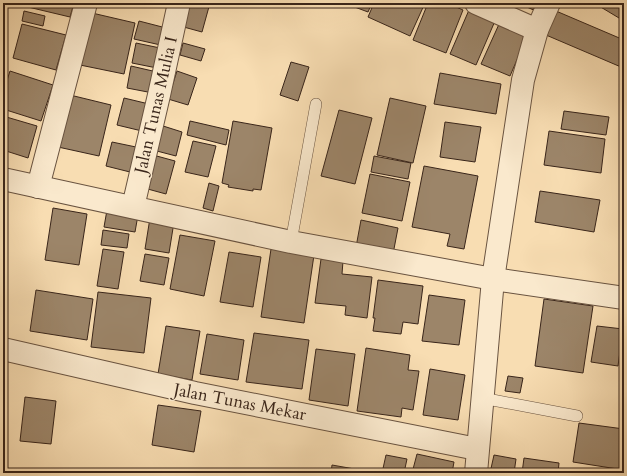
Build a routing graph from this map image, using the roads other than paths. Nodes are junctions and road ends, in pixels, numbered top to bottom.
1 (86, 3) edge
2 (179, 3) edge
3 (476, 3) edge
4 (550, 3) edge
5 (537, 30) junction
6 (316, 104) dead end
7 (3, 179) edge
8 (38, 187) junction
9 (133, 207) junction
10 (291, 242) junction
11 (493, 279) junction
12 (624, 298) edge
13 (3, 349) edge
14 (482, 398) junction
15 (576, 416) dead end
16 (478, 449) junction
17 (476, 473) edge

1 - 8 street
2 - 9 street, Jalan Tunas Mulia I
3 - 5 street
4 - 5 street
5 - 11 street
6 - 10 lane
7 - 8 street
8 - 9 street
9 - 10 street
10 - 11 street
11 - 12 street
11 - 14 street
13 - 16 street, Jalan Tunas Mekar
14 - 15 lane
14 - 16 street
16 - 17 street

